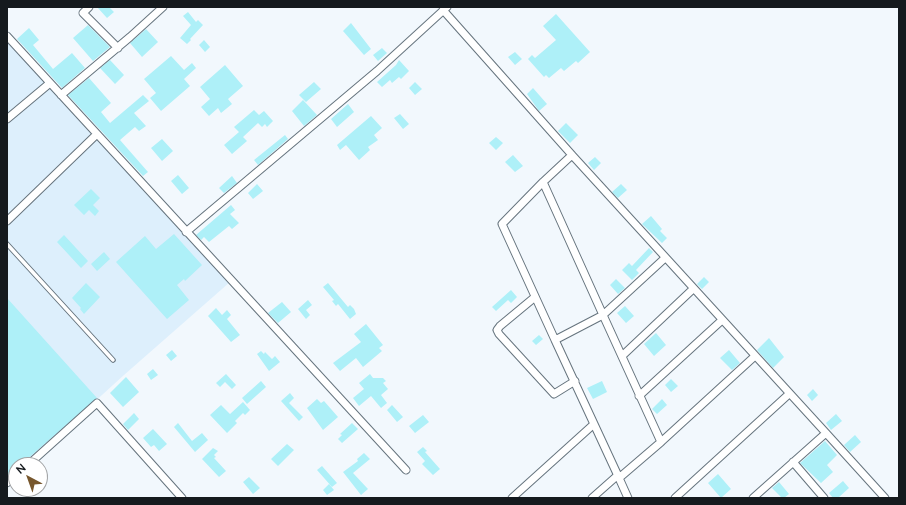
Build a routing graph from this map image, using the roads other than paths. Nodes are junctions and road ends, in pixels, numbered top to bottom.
1 (89, 7) edge
2 (163, 7) edge
3 (445, 9) edge
4 (7, 36) edge
5 (118, 48) junction
6 (50, 83) junction
7 (61, 95) junction
8 (7, 119) edge
9 (97, 134) junction
10 (572, 155) junction
11 (543, 182) junction
12 (7, 221) edge
13 (186, 232) junction
14 (7, 244) edge
15 (665, 258) junction
16 (693, 289) junction
17 (535, 297) junction
18 (603, 315) junction
19 (721, 321) junction
20 (555, 340) junction
21 (622, 356) junction
22 (755, 356) junction
23 (113, 360) dead end
24 (575, 381) junction
25 (789, 394) junction
26 (639, 396) junction
27 (594, 424) junction
28 (826, 433) junction
29 (660, 442) junction
30 (37, 457) edge
31 (793, 462) junction
32 (406, 470) dead end
33 (618, 477) junction
34 (182, 498) edge
35 (512, 498) edge
36 (592, 498) edge
37 (628, 498) edge
38 (675, 498) edge
39 (753, 498) edge
40 (824, 498) edge
41 (885, 498) edge

1 - 5 street
2 - 5 street
3 - 10 street
3 - 13 street
4 - 6 street
5 - 7 street
6 - 7 street
6 - 8 street
7 - 9 street
9 - 12 street
9 - 13 street
10 - 11 street
10 - 15 street
11 - 17 street
11 - 18 street
13 - 32 street
14 - 23 lane
15 - 16 street
15 - 18 street
16 - 19 street
16 - 21 street
17 - 20 street
17 - 24 street
18 - 20 street
18 - 21 street
19 - 22 street
19 - 26 street
20 - 24 street
21 - 26 street
22 - 25 street
22 - 29 street
24 - 27 street
25 - 28 street
25 - 38 street
26 - 29 street
27 - 33 street
27 - 35 street
28 - 31 street
28 - 41 street
29 - 33 street
30 - 34 street
31 - 39 street
31 - 40 street
33 - 36 street
33 - 37 street

